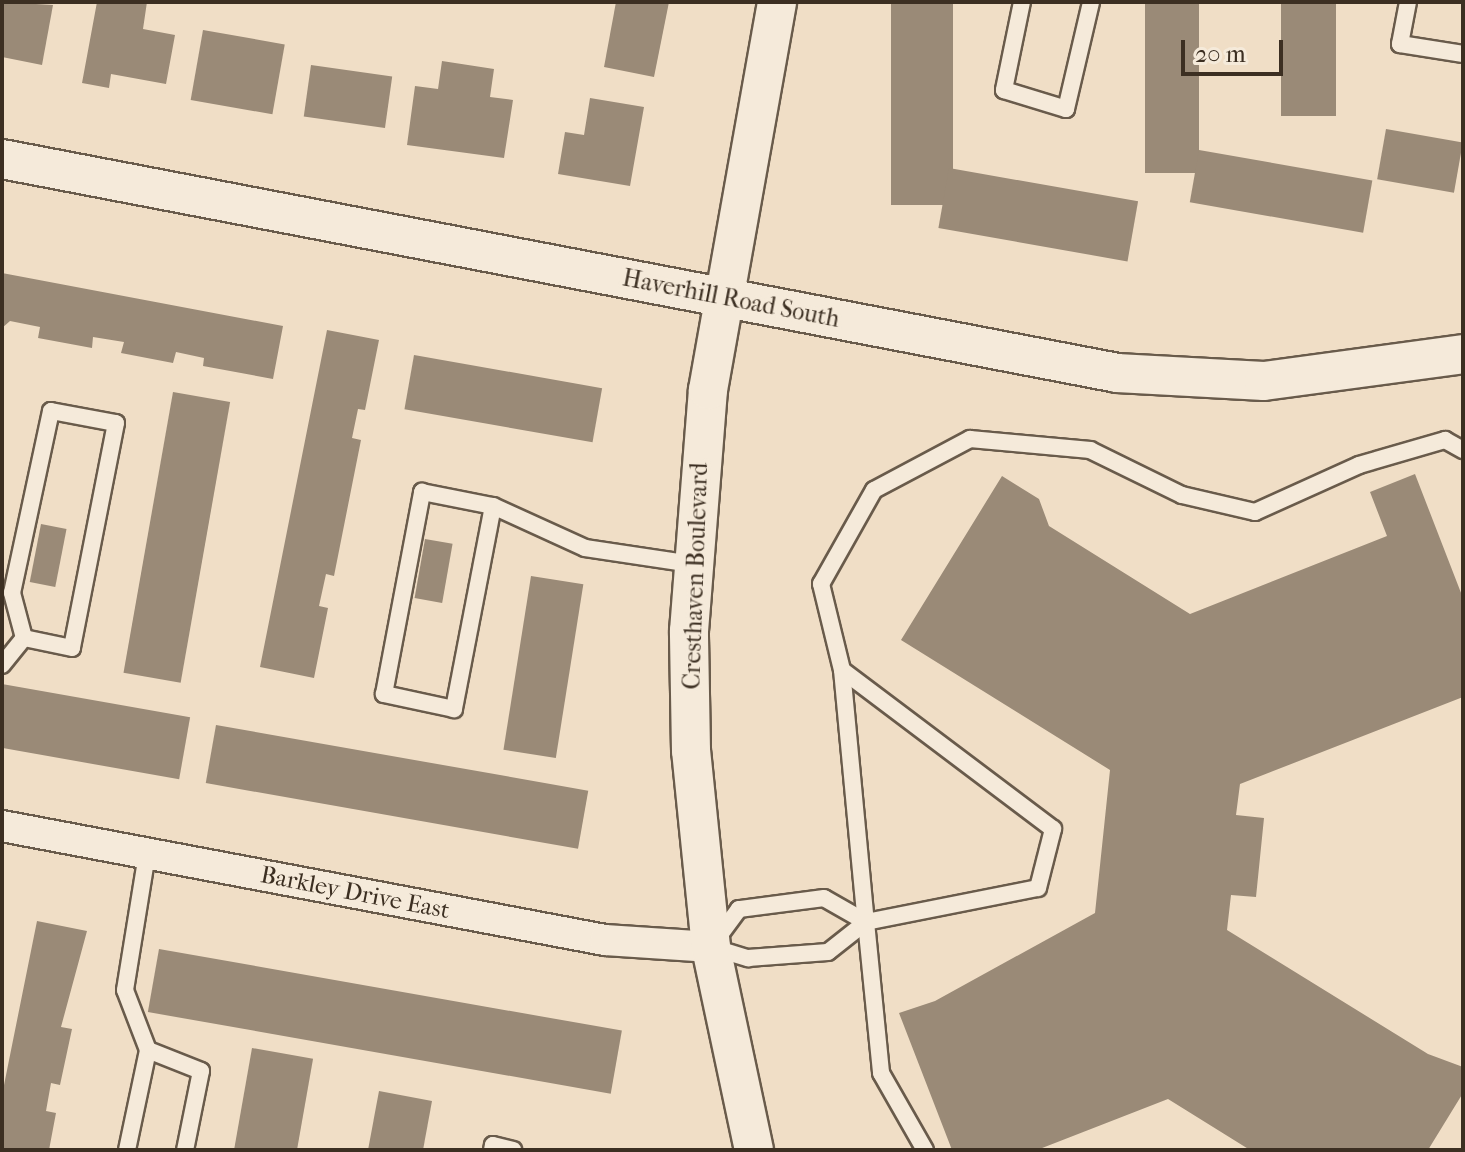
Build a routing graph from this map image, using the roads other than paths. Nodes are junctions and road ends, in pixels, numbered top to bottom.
1 (777, 2) edge
2 (1022, 2) edge
3 (1091, 2) edge
4 (1408, 2) edge
5 (1463, 54) edge
6 (2, 159) edge
7 (723, 297) junction
8 (1463, 354) edge
9 (1463, 450) edge
10 (493, 506) junction
11 (692, 564) junction
12 (24, 638) junction
13 (2, 665) edge
14 (842, 670) junction
15 (2, 826) edge
16 (147, 854) junction
17 (866, 922) junction
18 (711, 947) junction
19 (148, 1050) junction
20 (127, 1150) edge
21 (185, 1150) edge
22 (492, 1150) edge
23 (513, 1150) edge
24 (754, 1150) edge
25 (925, 1150) edge

1 - 7 street, Cresthaven Boulevard
2 - 3 lane
4 - 5 lane
6 - 7 street, Haverhill Road South
7 - 8 street, Haverhill Road South
7 - 11 street, Cresthaven Boulevard
9 - 14 lane
10 - 10 lane
10 - 11 lane
11 - 18 street, Cresthaven Boulevard
12 - 12 lane
12 - 13 lane
14 - 17 lane
14 - 17 lane
15 - 16 street, Barkley Drive East
16 - 18 street, Barkley Drive East
16 - 19 lane
17 - 18 lane
17 - 18 lane
17 - 25 lane
18 - 24 street, Cresthaven Boulevard
19 - 20 lane
19 - 21 lane
22 - 23 lane

